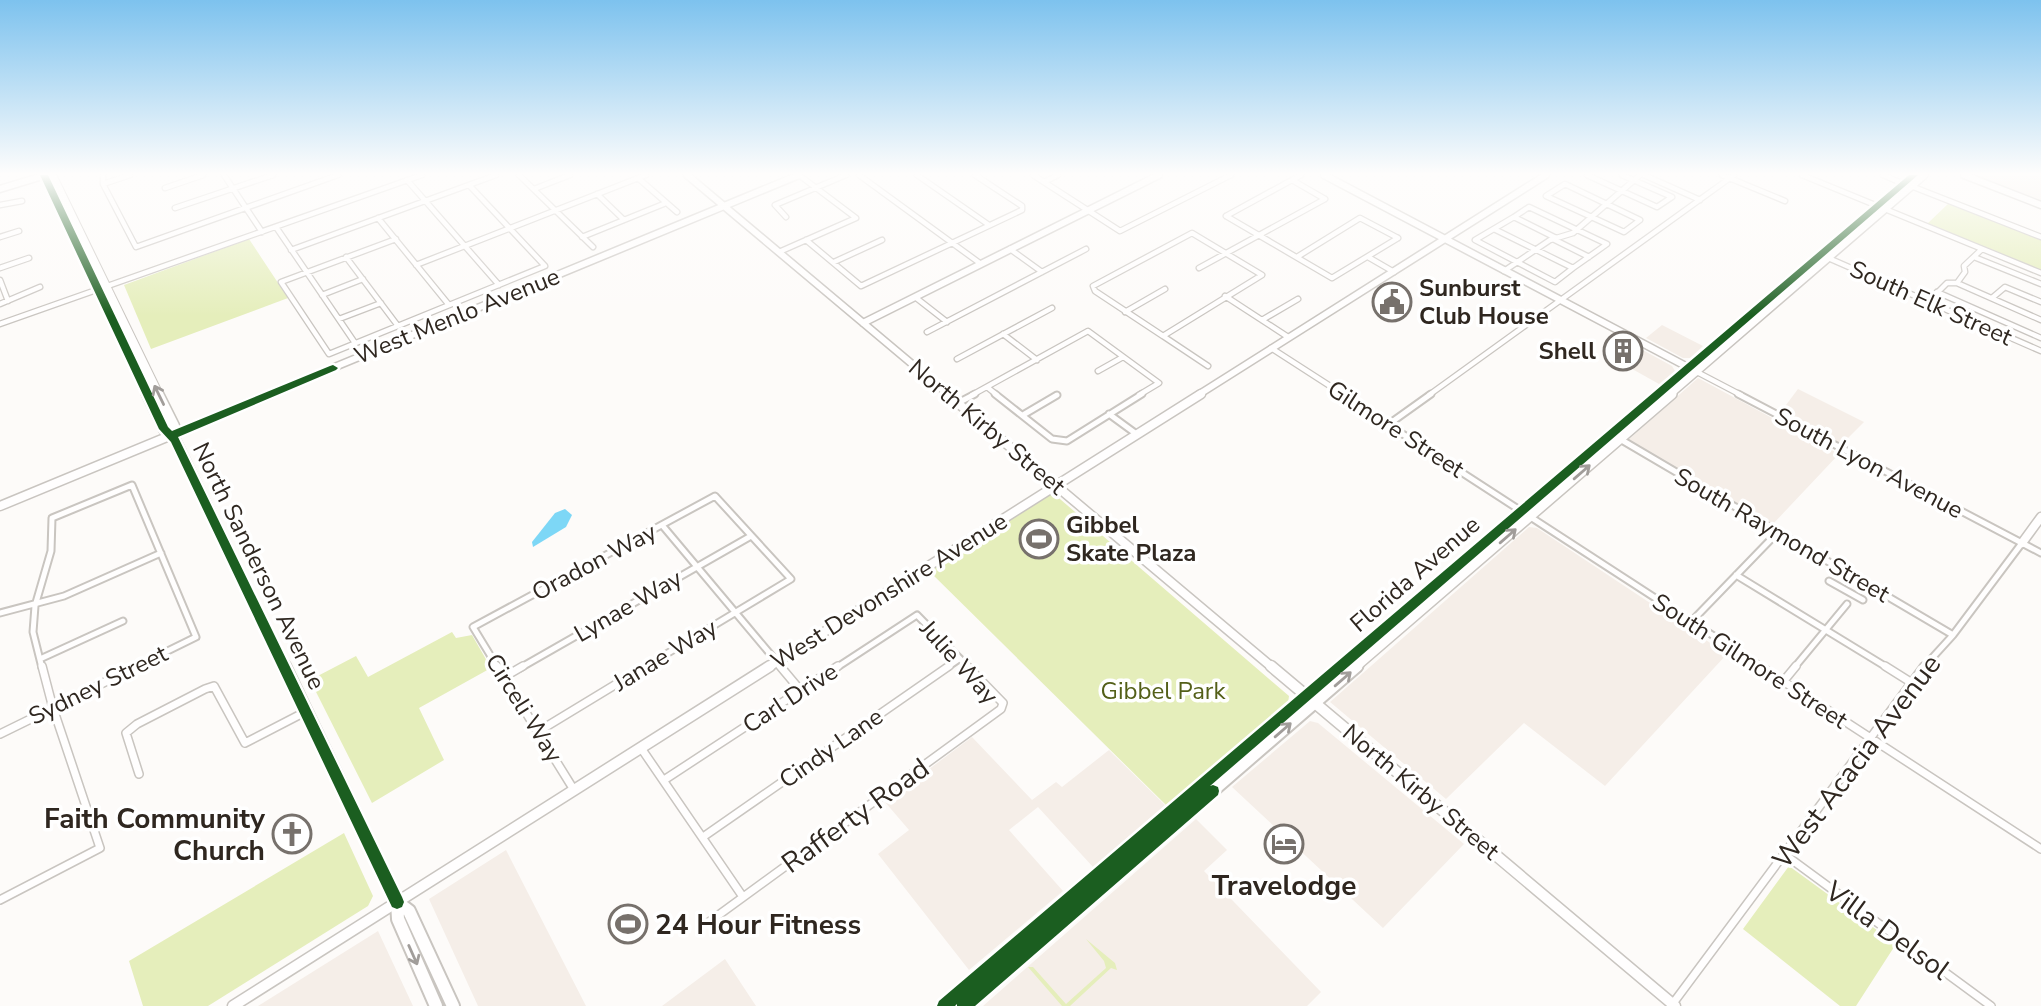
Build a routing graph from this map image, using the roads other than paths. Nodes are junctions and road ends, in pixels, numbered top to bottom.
1 (69, 222) edge
2 (73, 222) edge
3 (123, 222) edge
4 (209, 222) edge
5 (255, 222) edge
6 (290, 222) edge
7 (367, 222) edge
8 (381, 222) edge
9 (443, 222) edge
10 (503, 222) edge
11 (525, 222) edge
12 (568, 222) edge
13 (619, 222) edge
14 (686, 222) edge
15 (743, 222) edge
16 (847, 222) edge
17 (923, 222) edge
18 (985, 222) edge
19 (996, 222) edge
20 (1064, 222) edge
21 (1107, 222) edge
22 (1139, 222) edge
23 (1237, 222) edge
24 (1284, 222) edge
25 (1354, 222) edge
26 (1367, 222) edge
27 (1413, 222) edge
28 (1472, 222) edge
29 (1506, 222) edge
30 (1523, 222) edge
31 (1560, 222) edge
32 (1584, 222) edge
33 (1603, 222) edge
34 (1637, 222) edge
35 (1670, 222) edge
36 (1865, 222) edge
37 (1915, 222) edge
38 (2002, 222) edge
39 (989, 225) junction
40 (276, 227) junction
41 (509, 228) junction
42 (1494, 229) junction
43 (1576, 230) junction
44 (19, 231) dead end
45 (262, 232) junction
46 (1260, 235) junction
47 (0, 237) edge
48 (583, 237) junction
49 (2041, 237) edge
50 (1554, 238) junction
51 (396, 239) junction
52 (1445, 239) junction
53 (806, 240) junction
54 (882, 240) dead end
55 (951, 242) junction
56 (464, 246) junction
57 (593, 247) dead end
58 (1010, 249) junction
59 (1086, 249) dead end
60 (291, 250) junction
61 (1535, 250) junction
62 (1981, 250) junction
63 (779, 252) junction
64 (1226, 253) junction
65 (1825, 256) junction
66 (346, 257) junction
67 (1297, 257) junction
68 (1368, 257) junction
69 (1589, 257) junction
70 (1974, 257) junction
71 (29, 258) dead end
72 (834, 262) junction
73 (1517, 262) junction
74 (981, 264) junction
75 (416, 265) junction
76 (0, 268) edge
77 (1199, 268) dead end
78 (1573, 268) junction
79 (1504, 271) junction
80 (306, 272) junction
81 (1042, 272) junction
82 (1394, 272) junction
83 (2041, 274) edge
84 (363, 279) junction
85 (0, 280) edge
86 (281, 282) joint
87 (1957, 283) junction
88 (2041, 284) edge
89 (499, 285) junction
90 (1093, 286) joint
91 (40, 287) dead end
92 (103, 288) junction
93 (1165, 289) dead end
94 (1780, 290) junction
95 (1937, 292) junction
96 (322, 295) junction
97 (1225, 296) junction
98 (915, 297) junction
99 (1992, 298) junction
100 (1298, 299) dead end
101 (1562, 301) junction
102 (1929, 301) junction
103 (8, 302) junction
104 (2041, 302) edge
105 (381, 303) junction
106 (0, 304) edge
107 (449, 305) junction
108 (1052, 308) dead end
109 (1125, 312) junction
110 (339, 319) junction
111 (1262, 320) junction
112 (2041, 320) edge
113 (947, 322) junction
114 (863, 323) junction
115 (1754, 323) junction
116 (0, 324) edge
117 (398, 326) junction
118 (927, 332) dead end
119 (1003, 334) junction
120 (1162, 337) junction
121 (1288, 337) junction
122 (2041, 338) edge
123 (124, 343) junction
124 (355, 343) junction
125 (1270, 348) junction
126 (2041, 351) edge
127 (329, 354) joint
128 (140, 356) junction
129 (1123, 357) junction
130 (957, 359) dead end
131 (1037, 360) junction
132 (1208, 366) dead end
133 (1693, 370) junction
134 (1098, 371) dead end
135 (987, 387) junction
136 (1057, 395) dead end
137 (958, 403) junction
138 (1109, 414) junction
139 (1023, 415) junction
140 (1389, 424) junction
141 (1135, 433) junction
142 (172, 435) junction
143 (1615, 436) junction
144 (1054, 485) junction
145 (0, 506) edge
146 (1521, 511) junction
147 (1530, 517) junction
148 (2041, 517) edge
149 (662, 525) junction
150 (1778, 531) junction
151 (751, 536) junction
152 (2022, 543) junction
153 (161, 553) junction
154 (2041, 553) edge
155 (1457, 566) junction
156 (696, 567) junction
157 (1736, 575) junction
158 (1858, 579) junction
159 (1829, 581) dead end
160 (1847, 591) junction
161 (1863, 600) dead end
162 (1847, 604) dead end
163 (1411, 605) junction
164 (35, 606) junction
165 (0, 613) edge
166 (735, 613) junction
167 (917, 615) joint
168 (1413, 618) junction
169 (123, 621) dead end
170 (1690, 623) junction
171 (473, 627) joint
172 (1825, 630) junction
173 (1953, 635) junction
174 (1371, 654) junction
175 (40, 659) junction
176 (959, 659) junction
177 (776, 662) junction
178 (504, 677) junction
179 (1782, 682) junction
180 (1912, 683) junction
181 (801, 691) junction
182 (1310, 699) junction
183 (53, 708) junction
184 (1001, 709) joint
185 (306, 712) junction
186 (539, 731) junction
187 (0, 734) edge
188 (1870, 738) junction
189 (641, 748) junction
190 (139, 774) dead end
191 (664, 780) junction
192 (574, 790) junction
193 (1164, 817) junction
194 (703, 837) junction
195 (2041, 849) edge
196 (1142, 852) junction
197 (1784, 854) junction
198 (1116, 858) junction
199 (0, 890) edge
200 (743, 897) junction
201 (1, 899) edge
202 (397, 902) junction
203 (1083, 904) junction
204 (709, 922) dead end
205 (1673, 1005) edge
206 (233, 1006) edge
207 (436, 1006) edge
208 (453, 1006) edge
209 (944, 1006) edge
210 (964, 1006) edge
211 (1991, 1006) edge

1 - 92 highway, North Sanderson Avenue
2 - 92 highway, North Sanderson Avenue
3 - 4 street
5 - 45 street
6 - 40 street
7 - 60 street
8 - 51 street
9 - 56 street
10 - 41 street
11 - 41 street
12 - 48 street
13 - 48 street
14 - 142 street, West Menlo Avenue
15 - 63 street, North Kirby Street
16 - 53 street
17 - 55 street
18 - 39 street
19 - 39 street
20 - 58 street
21 - 22 street
23 - 46 street
24 - 46 street
25 - 67 street
26 - 68 street
27 - 52 street
28 - 52 street, West Devonshire Avenue
29 - 42 street
30 - 50 street
31 - 43 street
32 - 43 street
33 - 34 street
35 - 101 street
36 - 65 main road, Florida Avenue
37 - 62 street
38 - 49 street
39 - 55 street
40 - 45 street
40 - 60 street
41 - 56 street
41 - 89 street
42 - 61 street
42 - 73 street
43 - 50 street
43 - 69 street
44 - 47 street
45 - 92 street
46 - 64 street
46 - 67 street
48 - 57 street
50 - 61 street
50 - 69 street
51 - 66 street
51 - 75 street
52 - 79 street
52 - 82 street, West Devonshire Avenue
53 - 63 street
53 - 72 street
54 - 72 street
55 - 72 street
55 - 74 street
56 - 75 street
56 - 89 street
58 - 74 street
58 - 81 street
59 - 81 street
60 - 80 street
61 - 73 street
61 - 78 street
62 - 70 street
62 - 83 street
63 - 114 street, North Kirby Street
64 - 77 street
64 - 90 street
64 - 97 street
65 - 94 main road, Florida Avenue
65 - 102 street, South Elk Street
65 - 115 main road, Florida Avenue
66 - 80 street
66 - 84 street
67 - 68 street
68 - 82 street
69 - 78 street
70 - 87 street
70 - 88 street
71 - 76 street
73 - 78 street
73 - 79 street
74 - 98 street
75 - 107 street
79 - 101 street
80 - 86 street
80 - 96 street
81 - 113 street
82 - 121 street, West Devonshire Avenue
84 - 96 street
84 - 105 street
85 - 103 street
86 - 127 street
87 - 95 street
87 - 99 street
89 - 107 street
90 - 109 street
91 - 103 street
92 - 116 street
92 - 123 highway, North Sanderson Avenue
92 - 128 highway, North Sanderson Avenue
93 - 109 street
94 - 115 main road
94 - 133 main road, Florida Avenue
95 - 102 street
95 - 122 street
96 - 110 street
97 - 111 street
97 - 120 street
98 - 113 street
98 - 114 street
99 - 104 street
99 - 112 street
100 - 111 street
101 - 133 street
101 - 140 street
102 - 126 street, South Elk Street
103 - 106 street
105 - 110 street
105 - 117 street
107 - 117 street
108 - 119 street
109 - 120 street
110 - 124 street
111 - 121 street
113 - 118 street
114 - 137 street, North Kirby Street
115 - 133 main road, Florida Avenue
117 - 124 street
119 - 130 street
119 - 131 street
120 - 132 street
121 - 125 street, West Devonshire Avenue
123 - 128 highway
123 - 142 highway, North Sanderson Avenue
124 - 127 street
125 - 140 street, Gilmore Street
125 - 141 street, West Devonshire Avenue
142 -> 128 highway, North Sanderson Avenue
129 - 131 street
129 - 134 street
129 - 138 street
131 - 135 street
133 - 143 main road, Florida Avenue
133 - 152 street, South Lyon Avenue
135 - 137 street
135 - 139 street
136 - 139 street
137 - 144 street, North Kirby Street
138 - 139 street
138 - 141 street
140 - 146 street, Gilmore Street
141 - 144 street, West Devonshire Avenue
142 - 145 street, West Menlo Avenue
142 - 185 highway, North Sanderson Avenue
143 - 146 main road, Florida Avenue
147 -> 143 main road, Florida Avenue
143 - 150 street, South Raymond Street
144 - 177 street, West Devonshire Avenue
144 - 182 street, North Kirby Street
146 - 147 street, South Gilmore Street
146 - 155 main road, Florida Avenue
168 -> 147 main road, Florida Avenue
147 - 170 street, South Gilmore Street
148 - 152 street, West Acacia Avenue
149 - 151 street, Oradon Way
149 - 156 street
149 - 171 street, Oradon Way
150 - 157 street
150 - 158 street, South Raymond Street
151 - 156 street, Lynae Way
151 - 166 street, Janae Way
152 - 154 street, South Lyon Avenue
152 - 173 street, West Acacia Avenue
153 - 164 street
153 - 164 street
153 - 183 street, Sydney Street
155 - 163 main road, Florida Avenue
155 - 168 main road
156 - 166 street
156 - 178 street, Lynae Way
157 - 170 street
157 - 172 street
158 - 160 street
158 - 173 street, South Raymond Street
159 - 160 street
160 - 161 street
162 - 172 street
163 - 174 main road
163 - 182 main road, Florida Avenue
164 - 165 street
164 - 175 street
166 - 177 street
166 - 186 street, Janae Way
167 - 176 street, Julie Way
167 - 181 street, Carl Drive
168 - 174 main road, Florida Avenue
169 - 175 street
170 - 179 street, South Gilmore Street
171 - 178 street, Circeli Way
172 - 179 street
172 - 180 street
173 - 180 street, West Acacia Avenue
182 -> 174 main road, Florida Avenue
175 - 183 street
176 - 184 street, Julie Way
176 - 194 street, Cindy Lane
177 - 181 street
177 - 189 street, West Devonshire Avenue
178 - 186 street, Circeli Way
179 - 188 street, South Gilmore Street
180 - 188 street, West Acacia Avenue
181 - 191 street, Carl Drive
182 - 193 main road, Florida Avenue
196 -> 182 main road, Florida Avenue
182 - 205 street, North Kirby Street
183 - 187 street, Sydney Street
183 - 201 street
184 - 200 street, Rafferty Road
185 - 190 street
185 - 202 highway, North Sanderson Avenue
186 - 192 street, Circeli Way
188 - 195 street, South Gilmore Street
188 - 197 street, West Acacia Avenue
189 - 191 street
189 - 192 street, West Devonshire Avenue
191 - 194 street
192 - 202 street, West Devonshire Avenue
193 - 196 main road
193 - 198 main road, Florida Avenue
194 - 200 street
196 - 203 main road, Florida Avenue
197 - 205 street, West Acacia Avenue
197 - 211 street, Villa Delsol
198 - 203 main road
198 - 209 main road, Florida Avenue
199 - 201 street
200 - 204 street, Rafferty Road
202 - 206 street, West Devonshire Avenue
202 -> 207 highway, North Sanderson Avenue
202 - 208 highway, North Sanderson Avenue
203 - 210 main road, Florida Avenue

